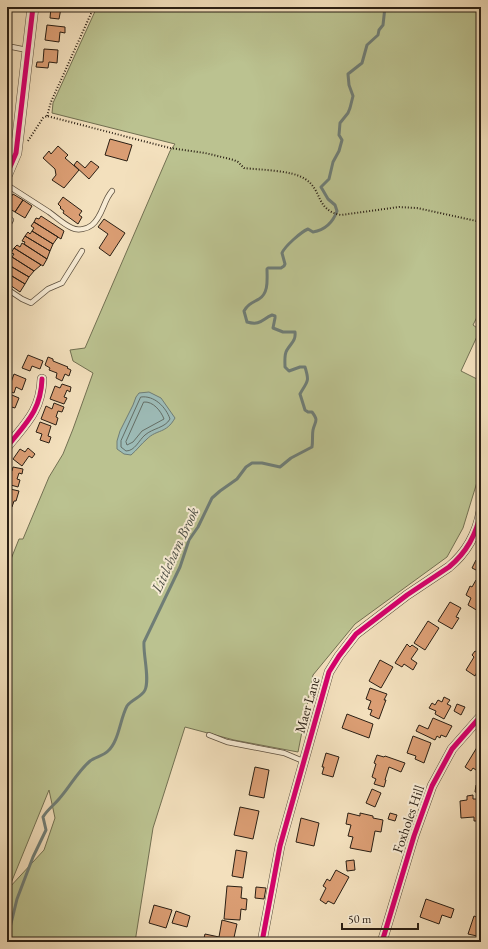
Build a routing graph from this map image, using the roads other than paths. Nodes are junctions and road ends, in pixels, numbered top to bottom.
1 (33, 7) edge
2 (7, 46) edge
3 (28, 51) junction
4 (13, 146) edge
5 (7, 174) edge
6 (7, 186) edge
7 (112, 191) dead end
8 (12, 220) dead end
9 (7, 227) edge
10 (82, 251) dead end
11 (7, 289) edge
12 (42, 380) dead end
13 (7, 447) edge
14 (481, 511) edge
15 (481, 716) edge
16 (209, 735) dead end
17 (303, 761) junction
18 (262, 942) edge
19 (382, 942) edge

1 - 3 street
2 - 3 lane
3 - 4 street
4 - 5 street
6 - 7 lane
8 - 9 lane
10 - 11 lane
12 - 13 street
14 - 17 street, Maer Lane
15 - 19 street, Foxholes Hill
16 - 17 lane
17 - 18 street, Maer Lane

